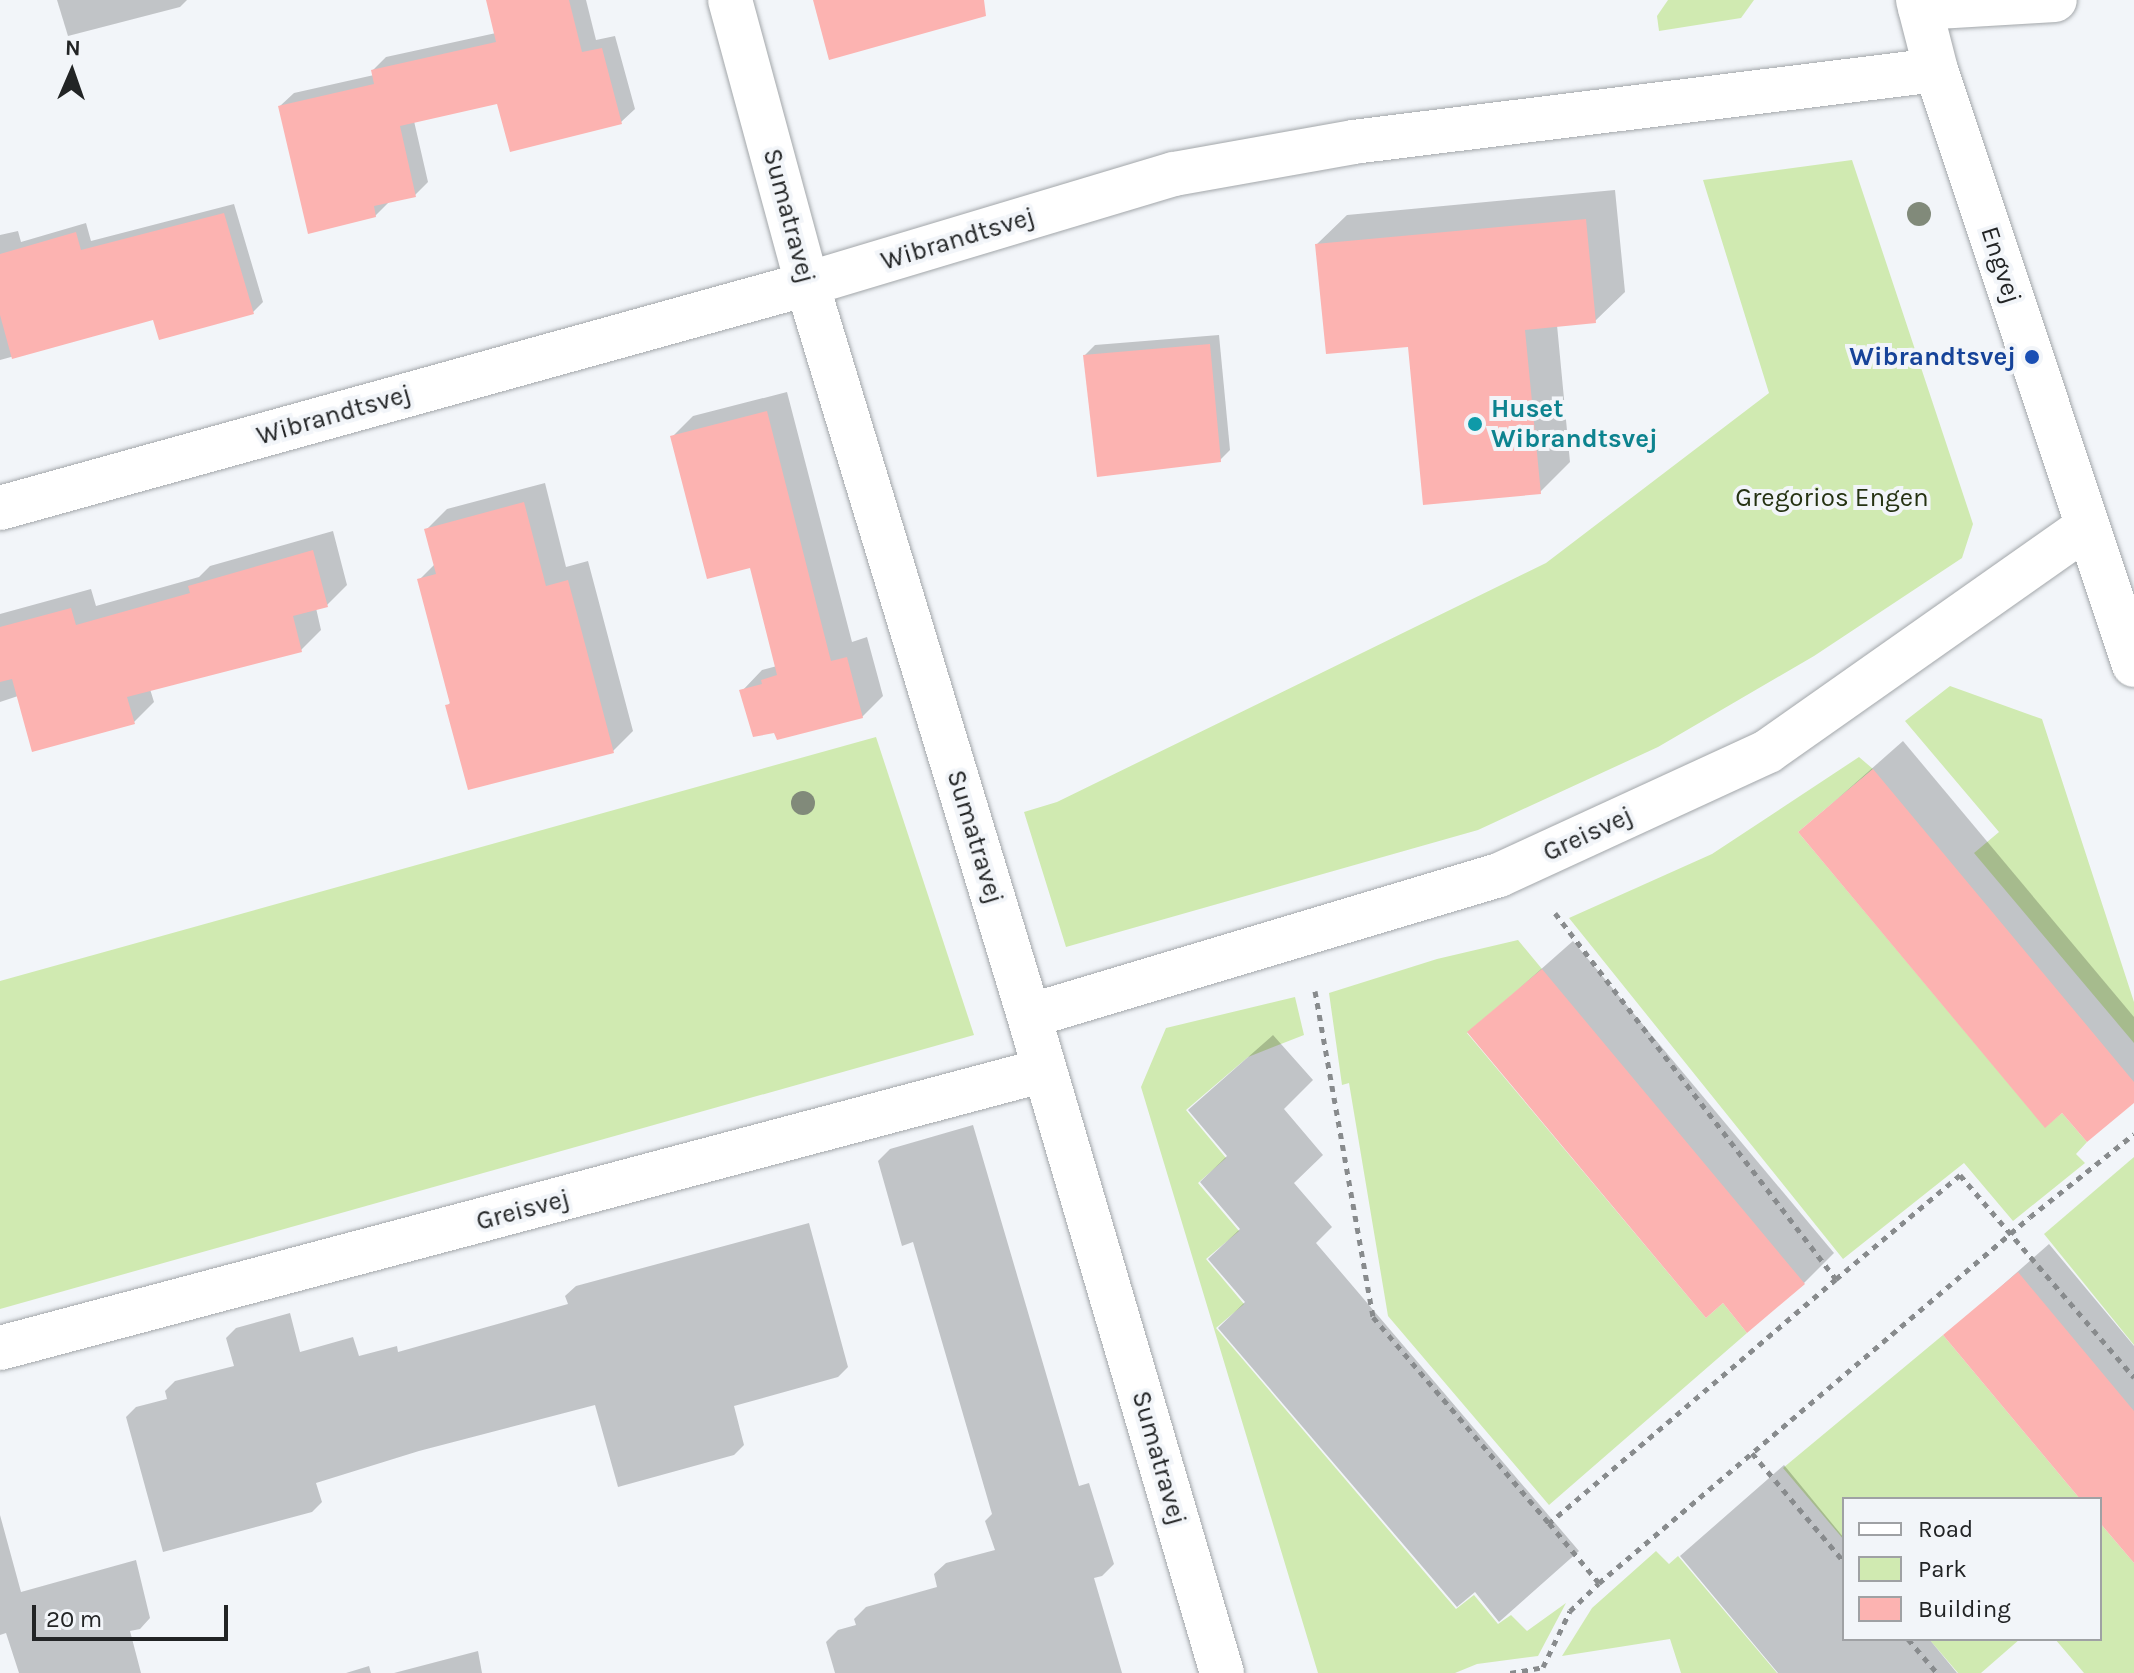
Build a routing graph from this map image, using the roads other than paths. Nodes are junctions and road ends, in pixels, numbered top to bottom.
1 (730, 0) edge
2 (2055, 0) edge
3 (1919, 4) edge
4 (1936, 70) junction
5 (807, 284) junction
6 (0, 508) edge
7 (2087, 527) junction
8 (2134, 665) edge
9 (1029, 1016) junction
10 (1045, 1070) junction
11 (0, 1348) edge
12 (1222, 1673) edge

1 - 5 street, Sumatravej
2 - 3 street
3 - 4 street, Engvej
4 - 5 street, Wibrandtsvej
4 - 7 street, Engvej
5 - 6 street, Wibrandtsvej
5 - 9 street, Sumatravej
7 - 8 street, Engvej
7 - 9 street, Greisvej
9 - 10 street, Sumatravej
10 - 11 street, Greisvej
10 - 12 street, Sumatravej

